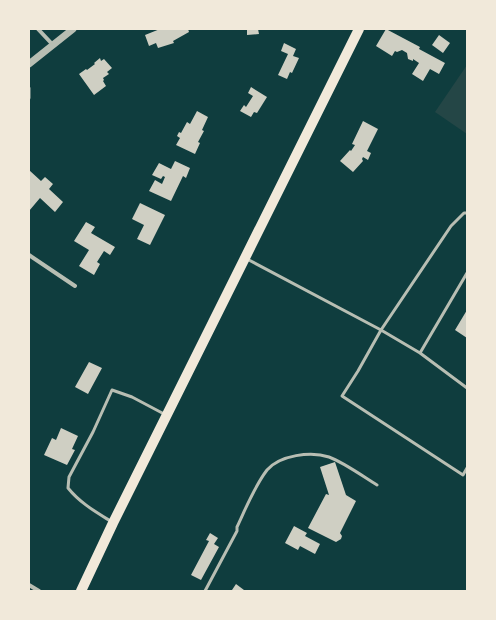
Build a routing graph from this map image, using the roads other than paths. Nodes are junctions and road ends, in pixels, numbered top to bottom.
1 (38, 29) edge
2 (73, 29) edge
3 (359, 29) edge
4 (53, 45) junction
5 (29, 64) edge
6 (29, 88) edge
7 (29, 98) edge
8 (467, 213) edge
9 (29, 255) edge
10 (245, 259) junction
11 (467, 273) edge
12 (75, 286) dead end
13 (382, 330) junction
14 (420, 353) junction
15 (467, 388) edge
16 (167, 416) junction
17 (467, 468) edge
18 (377, 485) dead end
19 (113, 523) junction
20 (29, 585) edge
21 (39, 591) edge
22 (81, 591) edge
23 (205, 591) edge

1 - 4 street
2 - 4 street
3 - 10 main road
4 - 5 street
6 - 7 lane
8 - 13 lane
9 - 12 street
10 - 13 lane
10 - 16 main road
11 - 14 lane
13 - 14 lane
13 - 17 lane
14 - 15 lane
16 - 19 main road
16 - 19 lane
18 - 23 lane
19 - 22 main road
20 - 21 street

